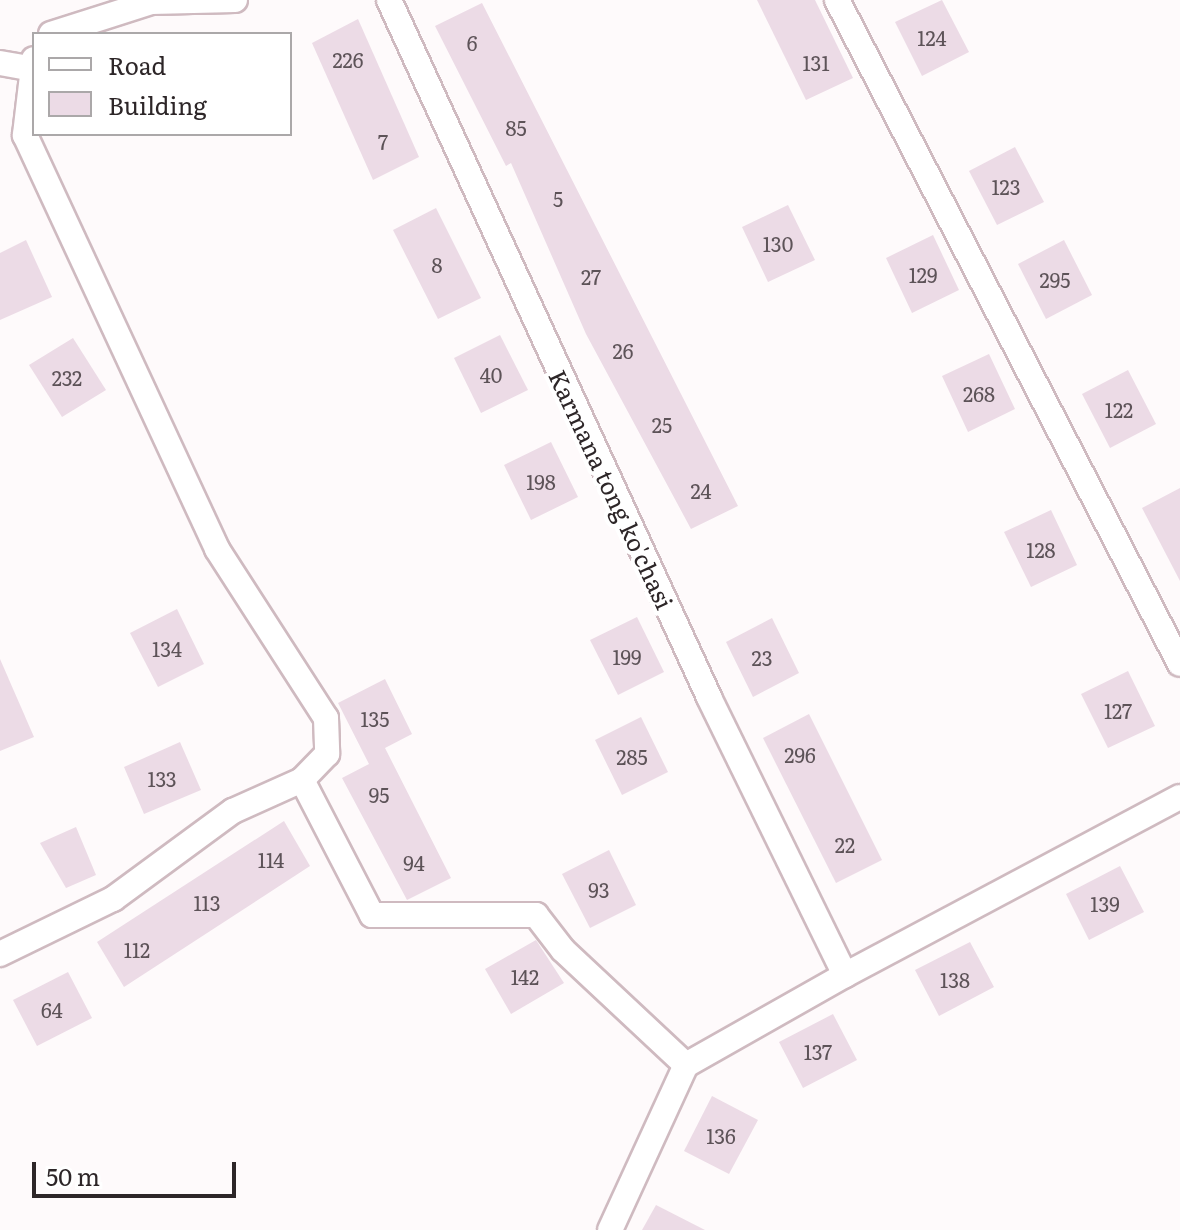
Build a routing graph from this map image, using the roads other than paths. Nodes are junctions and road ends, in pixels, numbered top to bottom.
1 (235, 0) edge
2 (389, 0) edge
3 (837, 0) edge
4 (57, 32) edge
5 (0, 63) edge
6 (31, 64) edge
7 (1180, 664) edge
8 (302, 780) junction
9 (1180, 797) edge
10 (0, 954) edge
11 (845, 975) junction
12 (686, 1065) junction
13 (610, 1230) edge

1 - 4 street
2 - 11 street, Karmana tong ko'chasi
3 - 7 street
5 - 6 street
6 - 8 street
8 - 10 street
8 - 12 street
9 - 11 street
11 - 12 street
12 - 13 street

